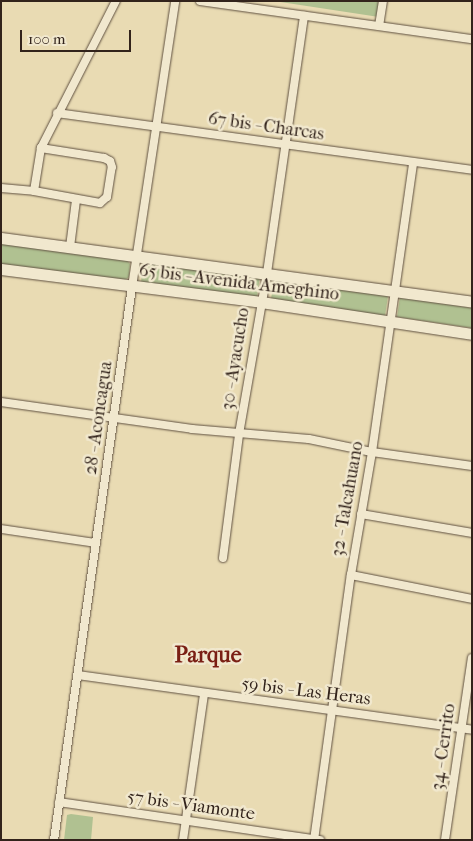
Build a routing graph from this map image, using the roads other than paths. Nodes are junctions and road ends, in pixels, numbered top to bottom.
1 (116, 1) edge
2 (175, 1) edge
3 (200, 1) edge
4 (383, 1) edge
5 (304, 16) junction
6 (379, 26) junction
7 (472, 39) edge
8 (57, 113) junction
9 (155, 127) junction
10 (286, 145) junction
11 (41, 148) junction
12 (414, 163) junction
13 (472, 170) edge
14 (1, 188) edge
15 (34, 191) junction
16 (76, 200) junction
17 (1, 238) edge
18 (70, 247) junction
19 (137, 256) junction
20 (1, 269) edge
21 (267, 273) junction
22 (132, 287) junction
23 (395, 291) junction
24 (260, 302) junction
25 (472, 302) edge
26 (390, 322) junction
27 (472, 334) edge
28 (1, 402) edge
29 (115, 416) junction
30 (239, 434) junction
31 (372, 452) junction
32 (472, 466) edge
33 (361, 514) junction
34 (1, 529) edge
35 (472, 533) edge
36 (96, 543) junction
37 (223, 558) dead end
38 (351, 576) junction
39 (472, 600) edge
40 (472, 658) edge
41 (78, 675) junction
42 (204, 694) junction
43 (334, 710) junction
44 (462, 728) junction
45 (472, 730) edge
46 (59, 802) junction
47 (185, 820) junction
48 (54, 840) edge
49 (182, 840) edge
50 (316, 840) edge
51 (445, 840) edge

1 - 8 street
2 - 9 street, 28 - Aconcagua
3 - 5 street
4 - 6 street
5 - 6 street
5 - 10 street, 30 - Ayacucho
6 - 7 street
8 - 9 street, 67 bis - Charcas
8 - 11 street
9 - 10 street, 67 bis - Charcas
9 - 19 street, 28 - Aconcagua
10 - 12 street, 67 bis - Charcas
10 - 21 street, 30 - Ayacucho
11 - 15 street
11 - 16 street
12 - 13 street, 67 bis - Charcas
12 - 23 street, 32 - Talcahuano
14 - 15 street
15 - 16 street
16 - 18 street
17 - 18 main road, 65 bis - Avenida Ameghino
18 - 19 main road, 65 bis - Avenida Ameghino
19 - 21 main road, 65 bis - Avenida Ameghino
19 - 22 street, 28 - Aconcagua
20 - 22 main road, 65 bis - Avenida Ameghino
21 - 23 main road, 65 bis - Avenida Ameghino
21 - 24 street, 30 - Ayacucho
22 - 24 main road, 65 bis - Avenida Ameghino
22 - 29 street, 28 - Aconcagua
23 - 25 main road, 65 bis - Avenida Ameghino
23 - 26 street, 32 - Talcahuano
24 - 26 main road, 65 bis - Avenida Ameghino
24 - 30 street, 30 - Ayacucho
26 - 27 main road, 65 bis - Avenida Ameghino
26 - 31 street, 32 - Talcahuano
28 - 29 street
29 - 30 street
29 - 36 street, 28 - Aconcagua
30 - 31 street
30 - 37 street, 30 - Ayacucho
31 - 32 street
31 - 33 street, 32 - Talcahuano
33 - 35 street
33 - 38 street, 32 - Talcahuano
34 - 36 street
36 - 41 street, 28 - Aconcagua
38 - 39 street
38 - 43 street, 32 - Talcahuano
40 - 44 street, 34 - Cerrito
41 - 42 street, 59 bis - Las Heras
41 - 46 street, 28 - Aconcagua
42 - 43 street, 59 bis - Las Heras
42 - 47 street
43 - 44 street, 59 bis - Las Heras
43 - 50 street, 32 - Talcahuano
44 - 45 street, 59 bis - Las Heras
44 - 51 street, 34 - Cerrito
46 - 47 street, 57 bis - Viamonte
46 - 48 street, 28 - Aconcagua
47 - 49 street
47 - 50 street, 57 bis - Viamonte

